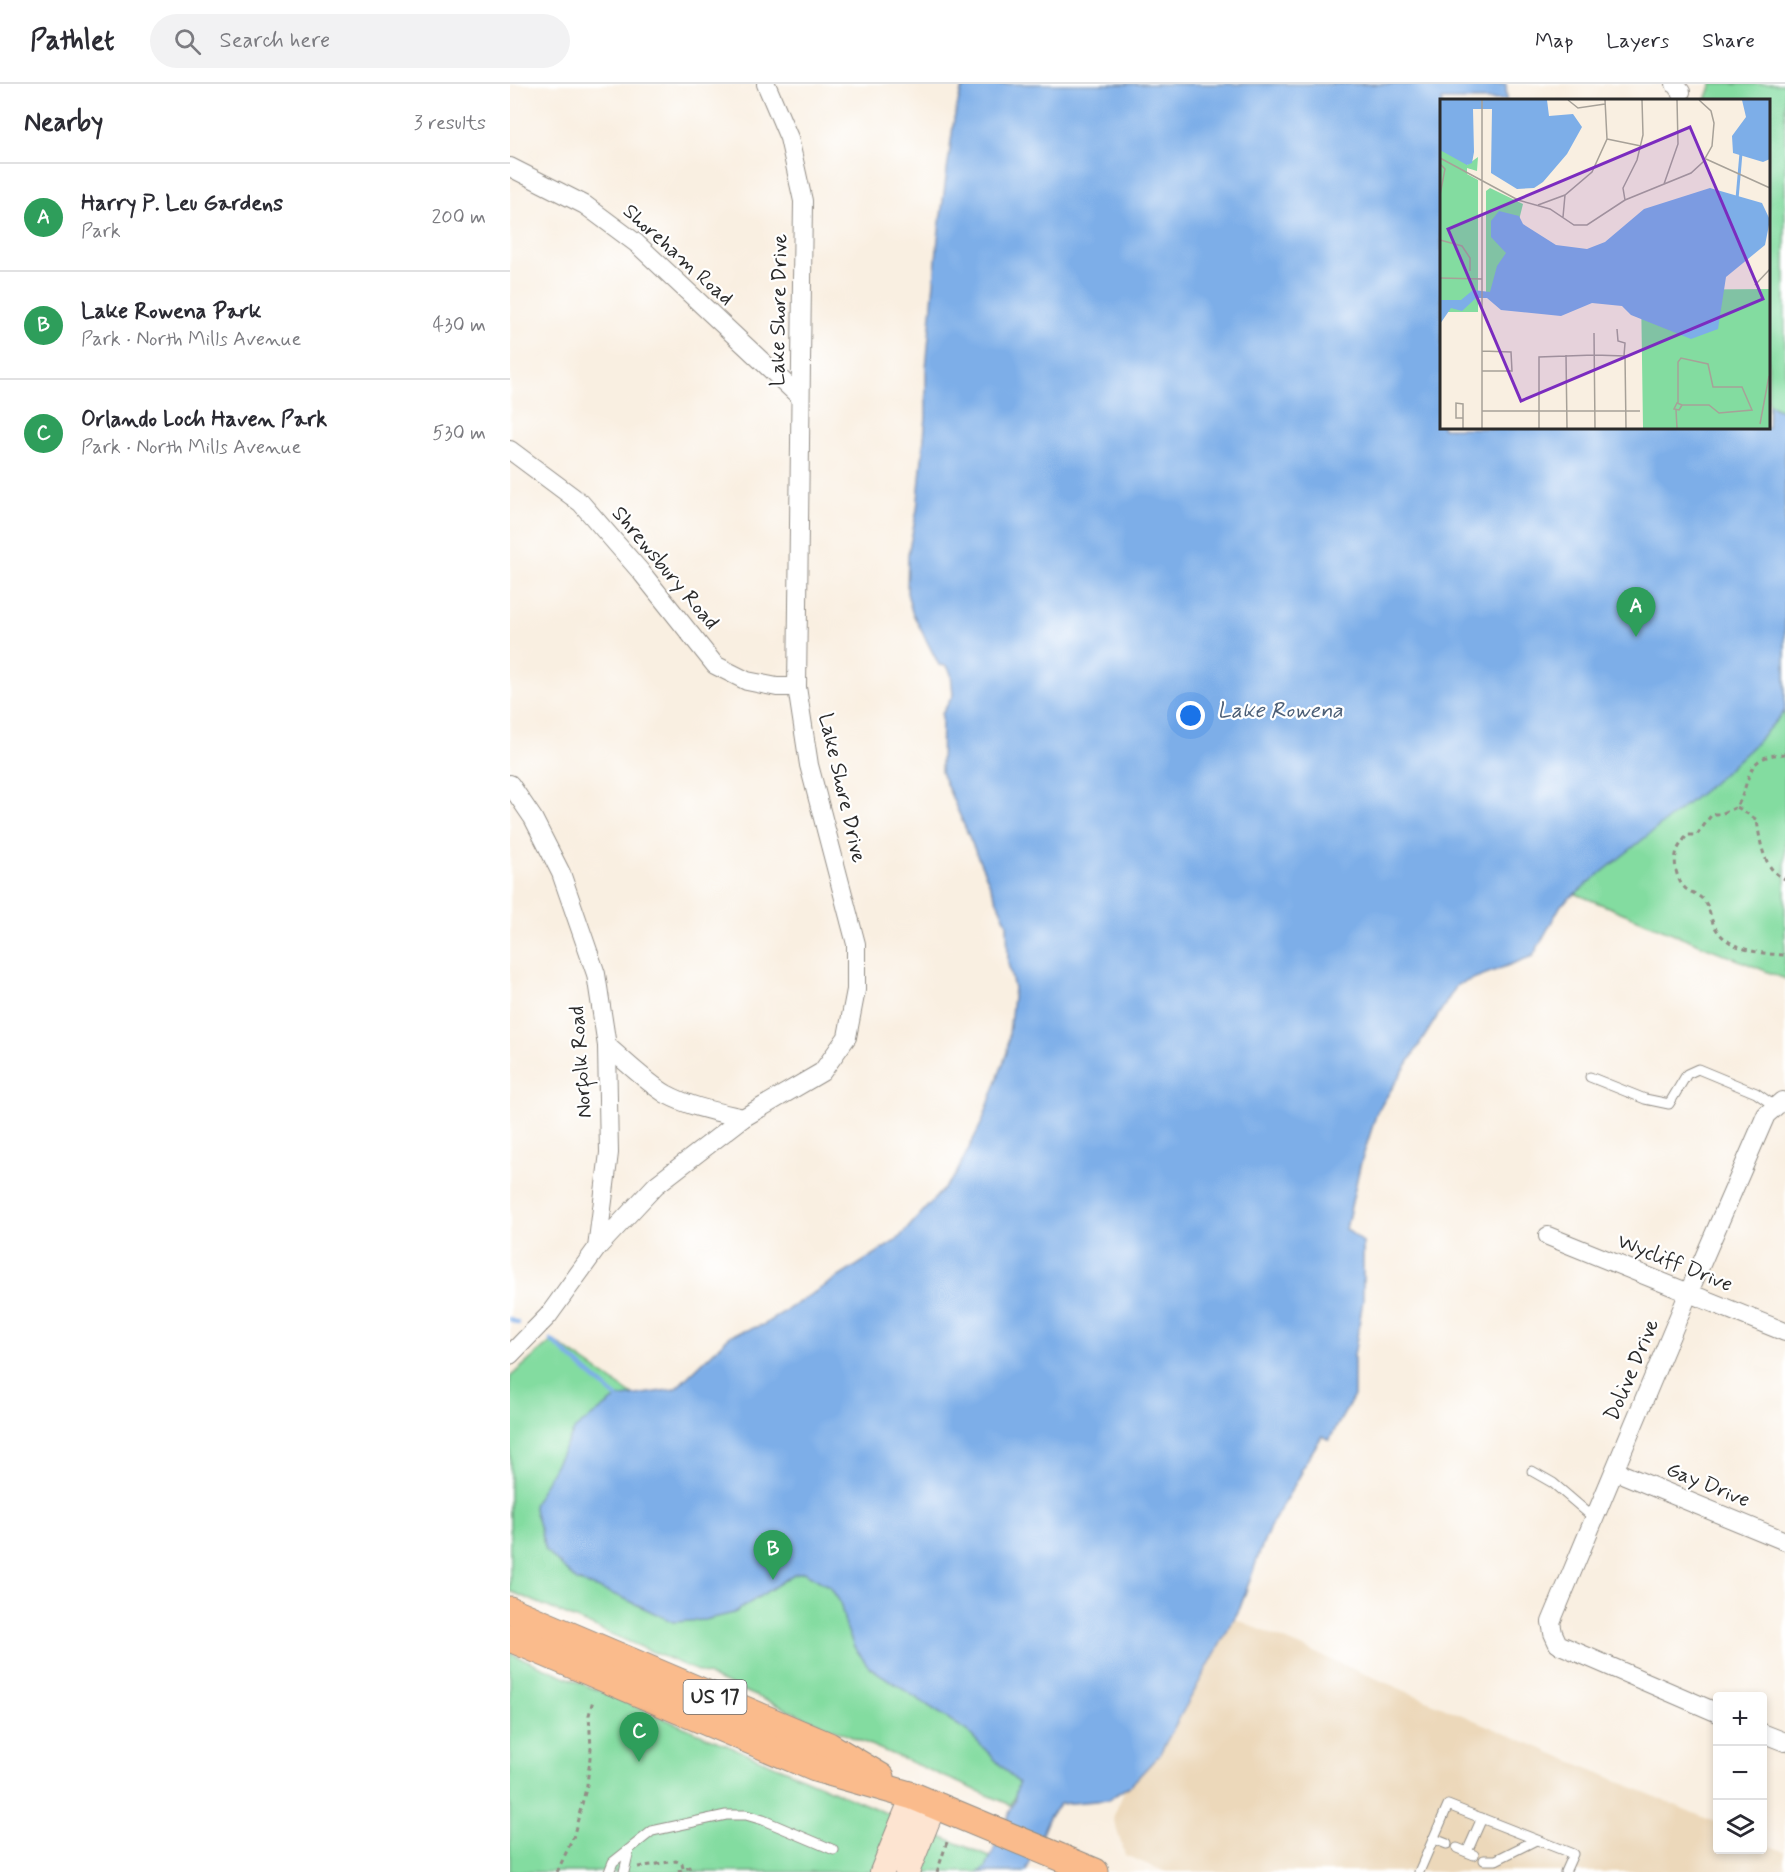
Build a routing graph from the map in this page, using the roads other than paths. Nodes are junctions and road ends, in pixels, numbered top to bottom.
1 (766, 84) edge
2 (510, 167) edge
3 (800, 397) junction
4 (510, 450) edge
5 (797, 687) junction
6 (510, 784) edge
7 (607, 1046) junction
8 (1590, 1077) dead end
9 (1776, 1108) edge
10 (743, 1118) junction
11 (1548, 1236) dead end
12 (597, 1248) junction
13 (1689, 1292) junction
14 (1785, 1332) edge
15 (510, 1355) edge
16 (1532, 1471) dead end
17 (1615, 1471) junction
18 (1594, 1519) junction
19 (1785, 1541) edge
20 (510, 1610) edge
21 (510, 1638) edge
22 (1713, 1711) edge
23 (1767, 1735) edge
24 (1785, 1743) edge
25 (923, 1800) junction
26 (1482, 1818) junction
27 (1434, 1839) junction
28 (1536, 1840) junction
29 (1446, 1844) dead end
30 (1457, 1848) dead end
31 (629, 1850) junction
32 (834, 1850) dead end
33 (1484, 1860) dead end
34 (609, 1872) edge
35 (624, 1872) edge
36 (882, 1872) edge
37 (907, 1872) edge
38 (1095, 1872) edge
39 (1419, 1872) edge
40 (1565, 1872) edge

1 - 3 street, Lake Shore Drive
2 - 3 street, Shoreham Road
3 - 5 street, Lake Shore Drive
4 - 5 street, Shrewsbury Road
5 - 10 street, Lake Shore Drive
6 - 7 street, Norfolk Road
7 - 10 street
7 - 12 street, Norfolk Road
8 - 9 lane
9 - 13 street, Dolive Drive
10 - 12 street, Lake Shore Drive
11 - 13 street, Wycliff Drive
12 - 15 street, Lake Shore Drive
13 - 14 street, Wycliff Drive
13 - 17 street, Dolive Drive
16 - 18 lane
17 - 18 street, Dolive Drive
17 - 19 street, Gay Drive
18 - 22 street, Dolive Drive
20 - 25 main road, US 17
21 - 25 main road, US 17
23 - 24 street
25 - 36 main road
25 - 37 main road
25 - 38 main road, US 17
26 - 27 lane
26 - 28 lane
26 - 30 lane
27 - 29 lane
27 - 39 lane
28 - 33 lane
28 - 40 lane
31 - 32 lane
31 - 34 lane
31 - 35 lane

